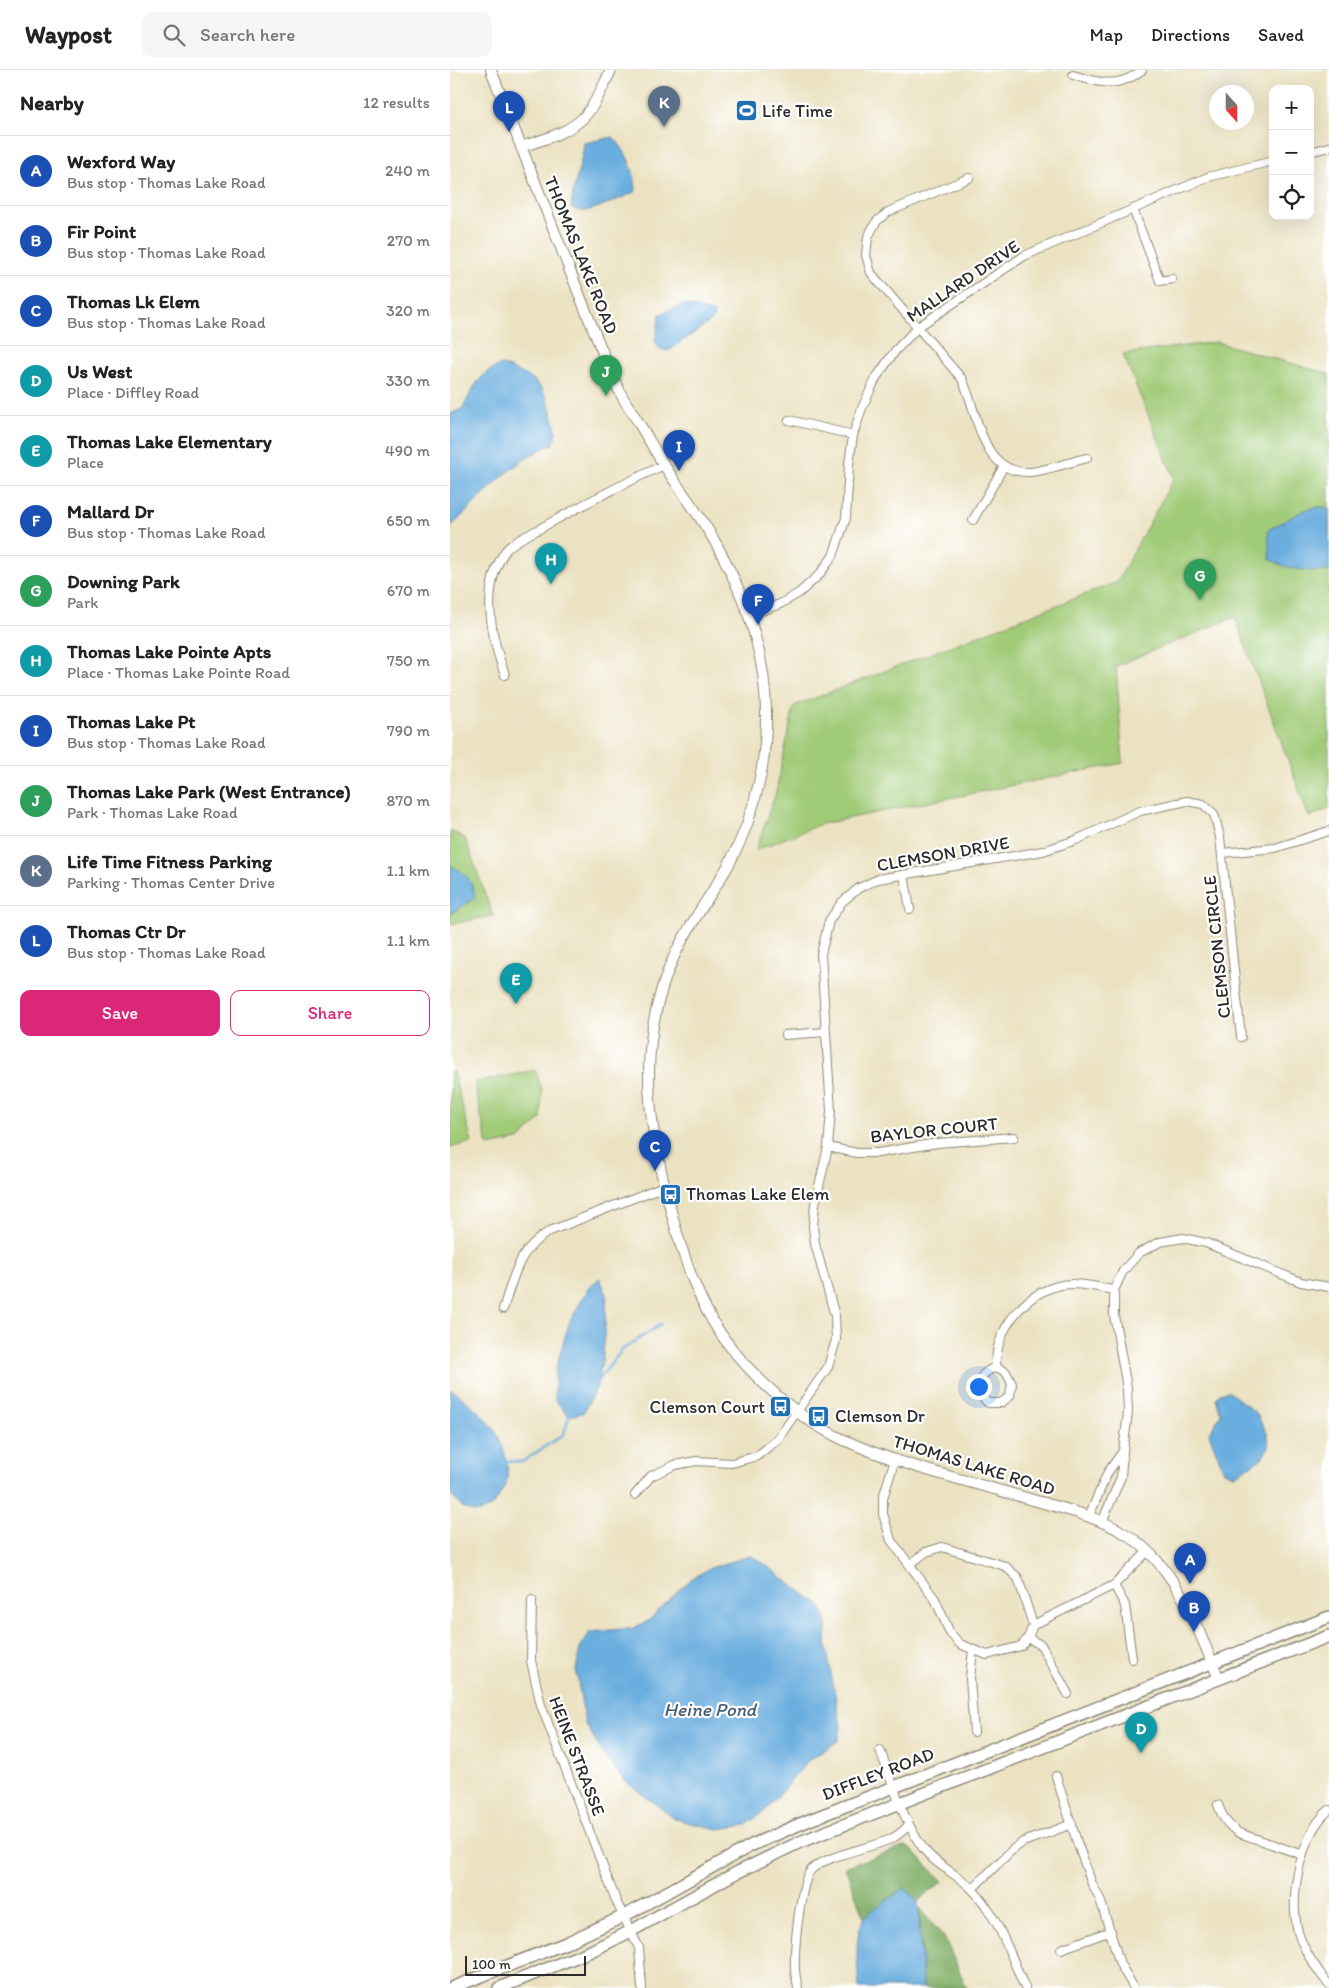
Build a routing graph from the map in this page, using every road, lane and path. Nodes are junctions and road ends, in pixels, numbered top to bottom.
1 (491, 70) edge
2 (611, 70) edge
3 (1142, 70) edge
4 (1072, 75) dead end
5 (521, 147) junction
6 (1329, 147) edge
7 (1314, 151) edge
8 (1269, 162) edge
9 (970, 178) dead end
10 (1133, 209) junction
11 (1172, 279) dead end
12 (918, 328) junction
13 (789, 420) dead end
14 (854, 435) junction
15 (1087, 458) dead end
16 (664, 465) junction
17 (1004, 466) junction
18 (973, 520) dead end
19 (748, 616) junction
20 (505, 675) dead end
21 (1329, 831) edge
22 (1222, 854) junction
23 (904, 875) junction
24 (910, 908) dead end
25 (826, 1032) junction
26 (785, 1035) dead end
27 (1241, 1036) dead end
28 (1014, 1138) dead end
29 (828, 1146) junction
30 (664, 1186) junction
31 (1329, 1287) edge
32 (1114, 1290) junction
33 (503, 1310) dead end
34 (996, 1367) junction
35 (797, 1413) junction
36 (1123, 1450) junction
37 (895, 1459) junction
38 (635, 1495) dead end
39 (1089, 1516) junction
40 (1102, 1522) junction
41 (1147, 1552) junction
42 (910, 1564) junction
43 (1114, 1584) junction
44 (532, 1600) dead end
45 (1329, 1617) edge
46 (1033, 1625) junction
47 (1329, 1636) edge
48 (1028, 1638) junction
49 (974, 1650) junction
50 (1132, 1659) dead end
51 (1212, 1662) junction
52 (1219, 1679) junction
53 (1068, 1694) dead end
54 (974, 1732) dead end
55 (880, 1750) dead end
56 (1056, 1776) dead end
57 (897, 1795) junction
58 (1218, 1805) dead end
59 (1329, 1810) edge
60 (1072, 1824) junction
61 (910, 1825) junction
62 (1304, 1856) junction
63 (972, 1889) junction
64 (624, 1916) junction
65 (631, 1931) junction
66 (1111, 1931) junction
67 (1062, 1949) dead end
68 (1329, 1985) edge
69 (451, 1988) edge
70 (499, 1988) edge
71 (642, 1988) edge
72 (798, 1988) edge
73 (1025, 1988) edge
74 (1134, 1988) edge

1 - 5 street, THOMAS LAKE ROAD
2 - 5 street
3 - 4 street
5 - 16 street, THOMAS LAKE ROAD
6 - 7 street
8 - 10 street, MALLARD DRIVE
9 - 12 street
10 - 11 street
10 - 12 street, MALLARD DRIVE
12 - 14 street, MALLARD DRIVE
12 - 17 street
13 - 14 street
14 - 19 street, MALLARD DRIVE
15 - 17 street
16 - 19 street, THOMAS LAKE ROAD
16 - 20 street
17 - 18 street
19 - 30 street, THOMAS LAKE ROAD
21 - 22 street
22 - 23 street, CLEMSON DRIVE
22 - 27 street, CLEMSON CIRCLE
23 - 24 street
23 - 25 street, CLEMSON DRIVE
25 - 26 street
25 - 29 street, CLEMSON DRIVE
28 - 29 street, BAYLOR COURT
29 - 35 street, CLEMSON DRIVE
30 - 33 street
30 - 35 street, THOMAS LAKE ROAD
31 - 32 street
32 - 34 street
32 - 36 street
34 - 34 street
35 - 37 street, THOMAS LAKE ROAD
35 - 38 street
36 - 39 street
36 - 40 street
37 - 39 street, THOMAS LAKE ROAD
37 - 42 street
39 - 40 street, THOMAS LAKE ROAD
40 - 41 street, THOMAS LAKE ROAD
41 - 43 street
41 - 51 street, THOMAS LAKE ROAD
42 - 46 street
42 - 49 street
43 - 46 street
43 - 50 street
44 - 64 street, HEINE STRASSE
45 - 51 main road, DIFFLEY ROAD
46 - 48 street
47 - 52 main road, DIFFLEY ROAD
48 - 49 street
48 - 53 street
49 - 54 street
51 - 52 street, THOMAS LAKE ROAD
51 - 57 main road, DIFFLEY ROAD
52 - 57 main road, DIFFLEY ROAD
55 - 57 street
56 - 60 street
57 - 61 street
57 - 64 main road, DIFFLEY ROAD
57 - 65 main road, DIFFLEY ROAD
58 - 62 street
59 - 62 street
60 - 63 street
60 - 66 street
61 - 63 street
61 - 72 street
62 - 68 street
63 - 73 street
64 - 65 street, HEINE STRASSE
64 - 69 main road, DIFFLEY ROAD
65 - 70 main road, DIFFLEY ROAD
65 - 71 street, HEINE STRASSE
66 - 67 street
66 - 74 street

